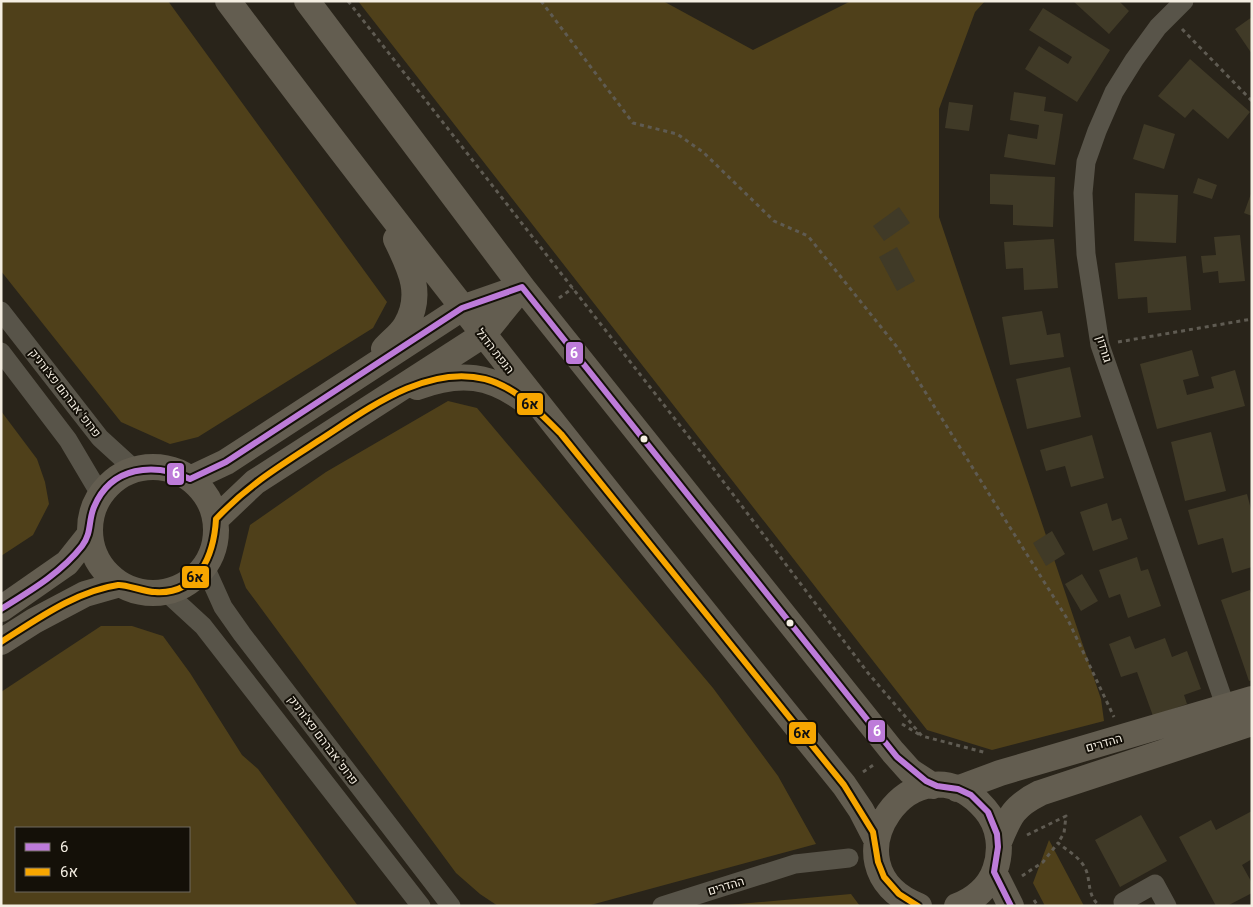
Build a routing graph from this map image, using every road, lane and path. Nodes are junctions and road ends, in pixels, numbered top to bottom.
1 (228, 1) edge
2 (307, 1) edge
3 (348, 1) edge
4 (541, 1) edge
5 (1184, 1) edge
6 (1178, 26) dead end
7 (1252, 101) edge
8 (375, 196) junction
9 (522, 287) junction
10 (462, 308) junction
11 (1, 311) edge
12 (1252, 319) edge
13 (483, 335) junction
14 (1100, 345) junction
15 (1, 352) edge
16 (362, 373) junction
17 (374, 406) junction
18 (561, 434) junction
19 (134, 469) junction
20 (190, 478) junction
21 (100, 494) junction
22 (216, 519) junction
23 (90, 534) junction
24 (205, 568) junction
25 (120, 584) junction
26 (166, 592) junction
27 (1, 609) edge
28 (1, 642) edge
29 (1252, 699) edge
30 (1226, 708) junction
31 (1252, 723) edge
32 (1124, 737) junction
33 (986, 752) dead end
34 (945, 787) junction
35 (876, 839) junction
36 (1010, 840) junction
37 (1058, 842) junction
38 (848, 858) dead end
39 (994, 872) junction
40 (1021, 876) dead end
41 (1123, 902) dead end
42 (420, 906) edge
43 (451, 906) edge
44 (662, 906) edge
45 (919, 906) edge
46 (957, 906) edge
47 (1011, 906) edge
48 (1100, 906) edge
49 (1167, 906) edge

1 - 8 main road, הנפת הדגל
2 - 9 main road
3 - 33 path
4 - 32 path
5 - 14 street, גורדון
6 - 7 path
8 - 10 main road, הנפת הדגל
8 - 16 main road
9 - 10 main road
9 - 13 main road
9 - 34 main road
10 - 13 main road, הנפת הדגל
10 - 16 main road
11 - 19 street, פרופ' אברהם פצ'ורניק
12 - 14 path
13 - 17 main road
13 - 18 main road, הנפת הדגל
14 - 30 street, גורדון
15 - 21 street, פרופ' אברהם פצ'ורניק
16 - 20 main road
17 - 18 main road
17 - 22 main road
18 - 35 main road, הנפת הדגל
19 - 20 main road
19 - 21 main road
20 - 22 main road
21 - 23 main road
22 - 24 main road
23 - 25 main road
23 - 27 main road
24 - 26 main road
24 - 43 street, פרופ' אברהם פצ'ורניק
25 - 26 main road
25 - 28 main road
26 - 42 street, פרופ' אברהם פצ'ורניק
29 - 30 main road, ההדרים
30 - 32 main road, ההדרים
31 - 36 main road
32 - 34 main road, ההדרים
34 - 35 main road, ההדרים
34 - 36 main road
35 - 45 main road
36 - 37 path
36 - 39 main road
37 - 40 path
37 - 48 path
38 - 44 street, ההדרים
39 - 46 main road
39 - 47 main road
41 - 49 street

